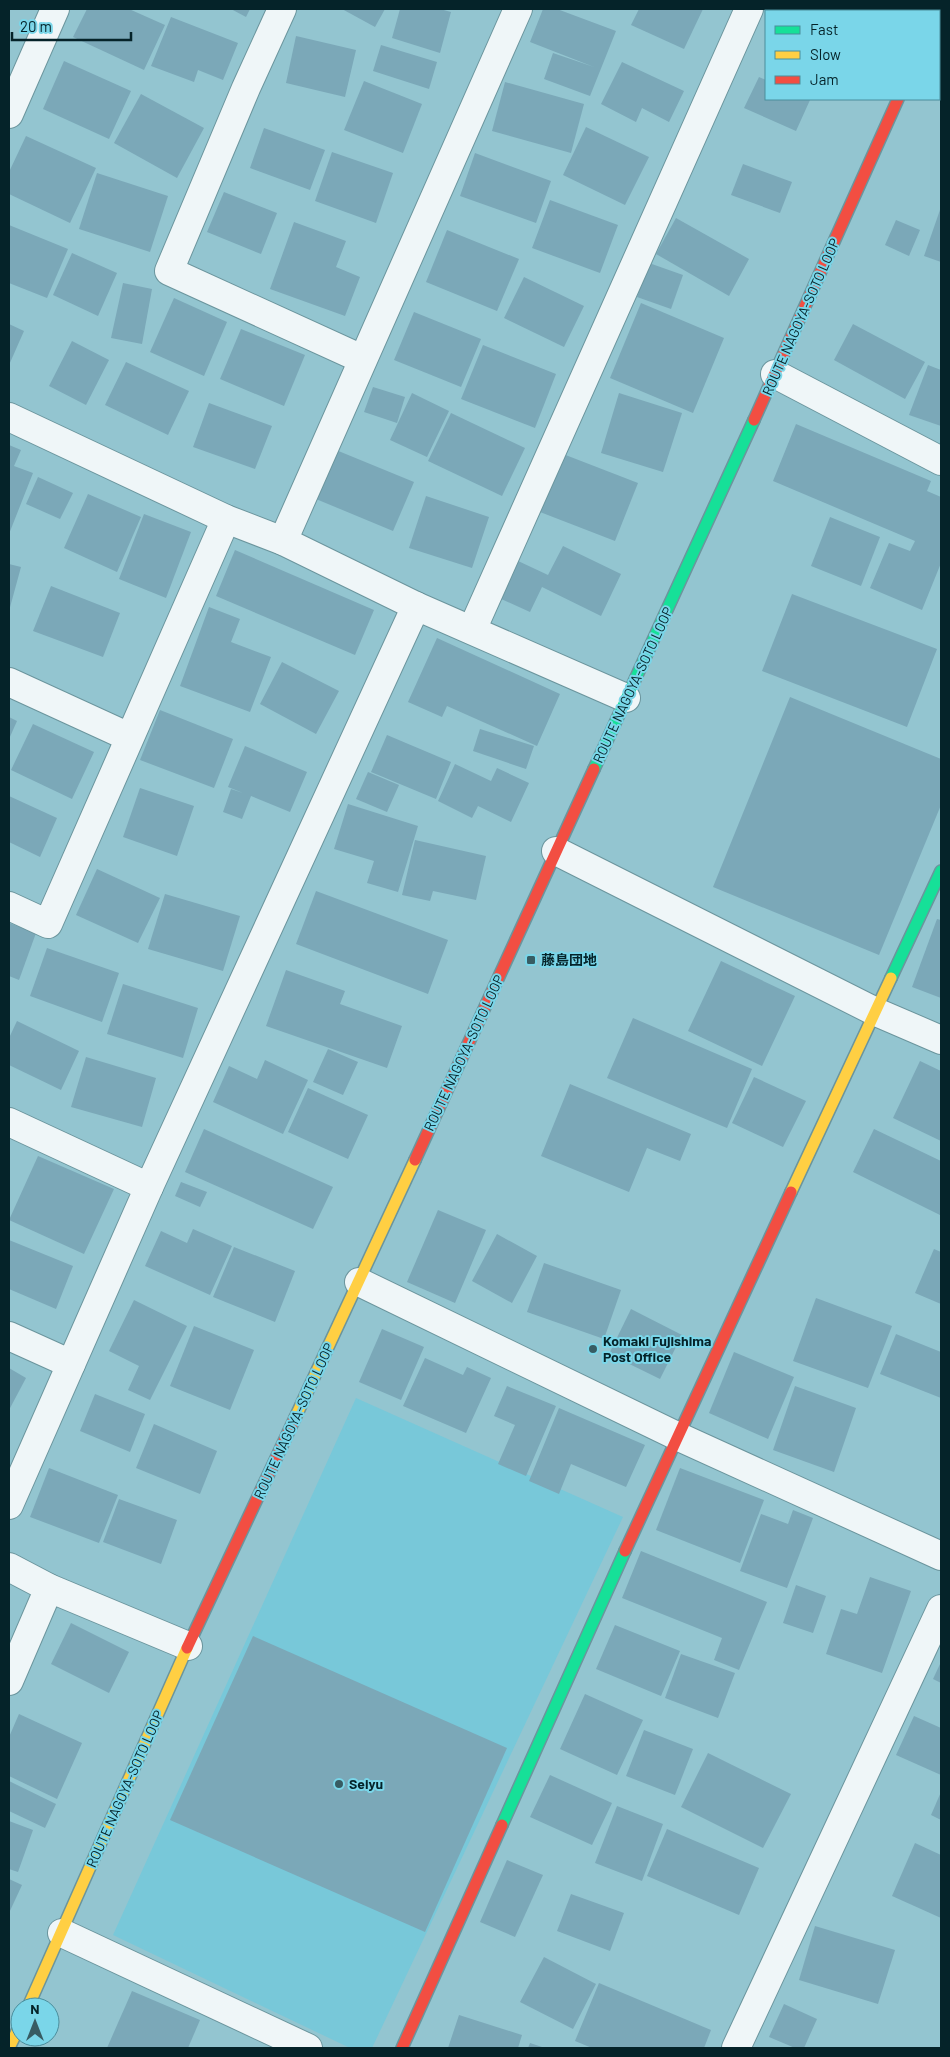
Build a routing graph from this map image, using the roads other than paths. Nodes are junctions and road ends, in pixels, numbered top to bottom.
1 (55, 9) edge
2 (282, 9) edge
3 (518, 9) edge
4 (749, 9) edge
5 (898, 100) edge
6 (9, 114) edge
7 (362, 359) junction
8 (775, 374) junction
9 (9, 417) edge
10 (941, 461) edge
11 (226, 520) junction
12 (283, 541) junction
13 (416, 606) junction
14 (472, 630) junction
15 (9, 682) edge
16 (626, 698) junction
17 (129, 737) junction
18 (556, 851) junction
19 (941, 871) edge
20 (9, 906) edge
21 (876, 1012) junction
22 (941, 1040) edge
23 (9, 1122) edge
24 (149, 1186) junction
25 (359, 1282) junction
26 (9, 1336) edge
27 (71, 1364) junction
28 (677, 1436) junction
29 (9, 1506) edge
30 (941, 1556) edge
31 (9, 1567) edge
32 (49, 1588) junction
33 (941, 1608) edge
34 (188, 1646) junction
35 (9, 1681) edge
36 (62, 1933) junction
37 (33, 1997) edge
38 (308, 2048) edge
39 (402, 2048) edge
40 (736, 2048) edge

1 - 6 street
2 - 7 street
3 - 7 street
4 - 14 street
5 - 8 main road, ROUTE NAGOYA-SOTO LOOP
7 - 12 street
8 - 10 street
8 - 16 main road, ROUTE NAGOYA-SOTO LOOP
9 - 11 street
11 - 12 street
11 - 17 street
12 - 13 street
13 - 14 street
13 - 24 street
14 - 16 street
15 - 17 street
16 - 18 main road, ROUTE NAGOYA-SOTO LOOP
17 - 20 street
18 - 21 street
18 - 25 main road, ROUTE NAGOYA-SOTO LOOP
19 - 21 main road
21 - 22 street
21 - 28 main road
23 - 24 street
24 - 27 street
25 - 28 street
25 - 34 main road, ROUTE NAGOYA-SOTO LOOP
26 - 27 street
27 - 29 street
28 - 30 street
28 - 39 main road
31 - 32 street
32 - 34 street
32 - 35 street
33 - 40 street
34 - 36 main road, ROUTE NAGOYA-SOTO LOOP
36 - 37 main road, ROUTE NAGOYA-SOTO LOOP
36 - 38 street

